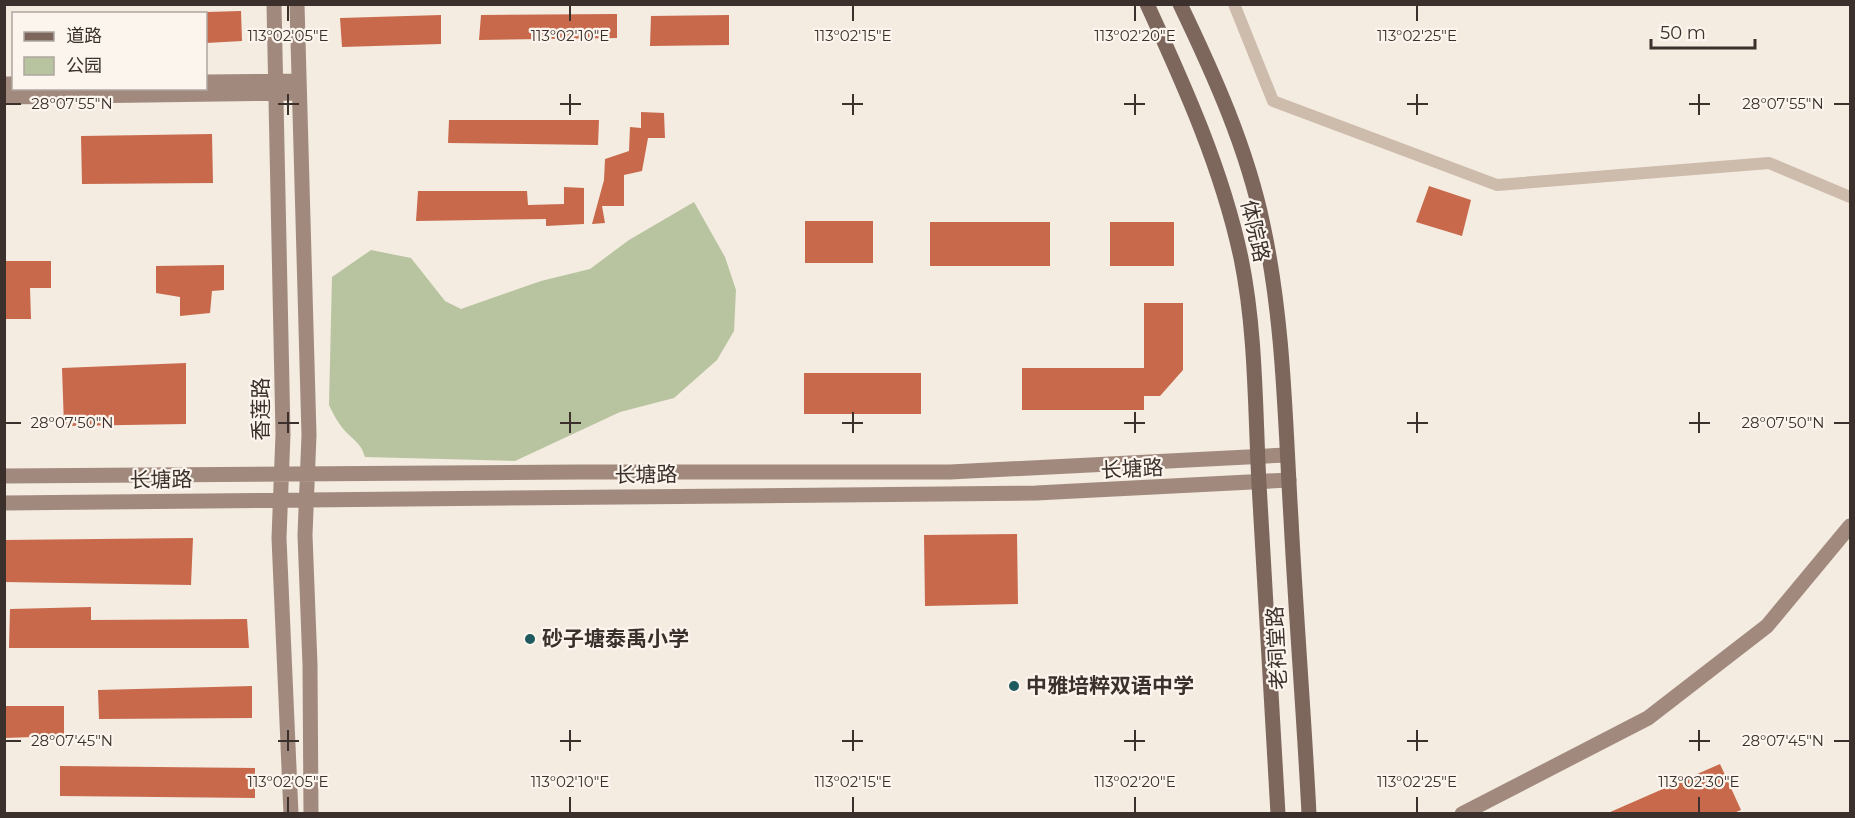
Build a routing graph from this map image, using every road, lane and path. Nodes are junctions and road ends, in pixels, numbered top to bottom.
1 (274, 4) edge
2 (297, 4) edge
3 (1146, 4) edge
4 (1180, 4) edge
5 (1234, 4) edge
6 (207, 82) edge
7 (275, 87) junction
8 (298, 87) junction
9 (194, 90) edge
10 (207, 90) edge
11 (4, 97) edge
12 (1851, 197) edge
13 (1287, 455) junction
14 (1258, 457) junction
15 (281, 473) junction
16 (308, 474) junction
17 (4, 476) edge
18 (1289, 480) junction
19 (1259, 482) junction
20 (280, 500) junction
21 (307, 500) junction
22 (4, 503) edge
23 (1851, 526) edge
24 (291, 813) edge
25 (311, 813) edge
26 (1278, 813) edge
27 (1309, 813) edge
28 (1462, 813) edge

1 - 7 main road, 香莲路
2 - 8 main road
3 - 14 main road, 体院路
4 - 13 main road, 体院路
5 - 12 street
6 - 7 main road
7 - 8 main road
7 - 10 main road
7 - 15 main road, 香莲路
8 - 16 main road
9 - 11 main road
13 - 14 main road, 长塘路
13 - 18 main road, 体院路
14 - 16 main road, 长塘路
14 - 19 main road, 体院路
15 - 16 main road, 长塘路
15 - 17 main road, 长塘路
15 - 20 main road, 香莲路
16 - 21 main road
18 - 19 main road, 长塘路
18 - 27 main road, 老祠堂路
19 - 21 main road, 长塘路
19 - 26 main road, 老祠堂路
20 - 21 main road, 长塘路
20 - 22 main road, 长塘路
20 - 24 main road, 香莲路
21 - 25 main road
23 - 28 main road

